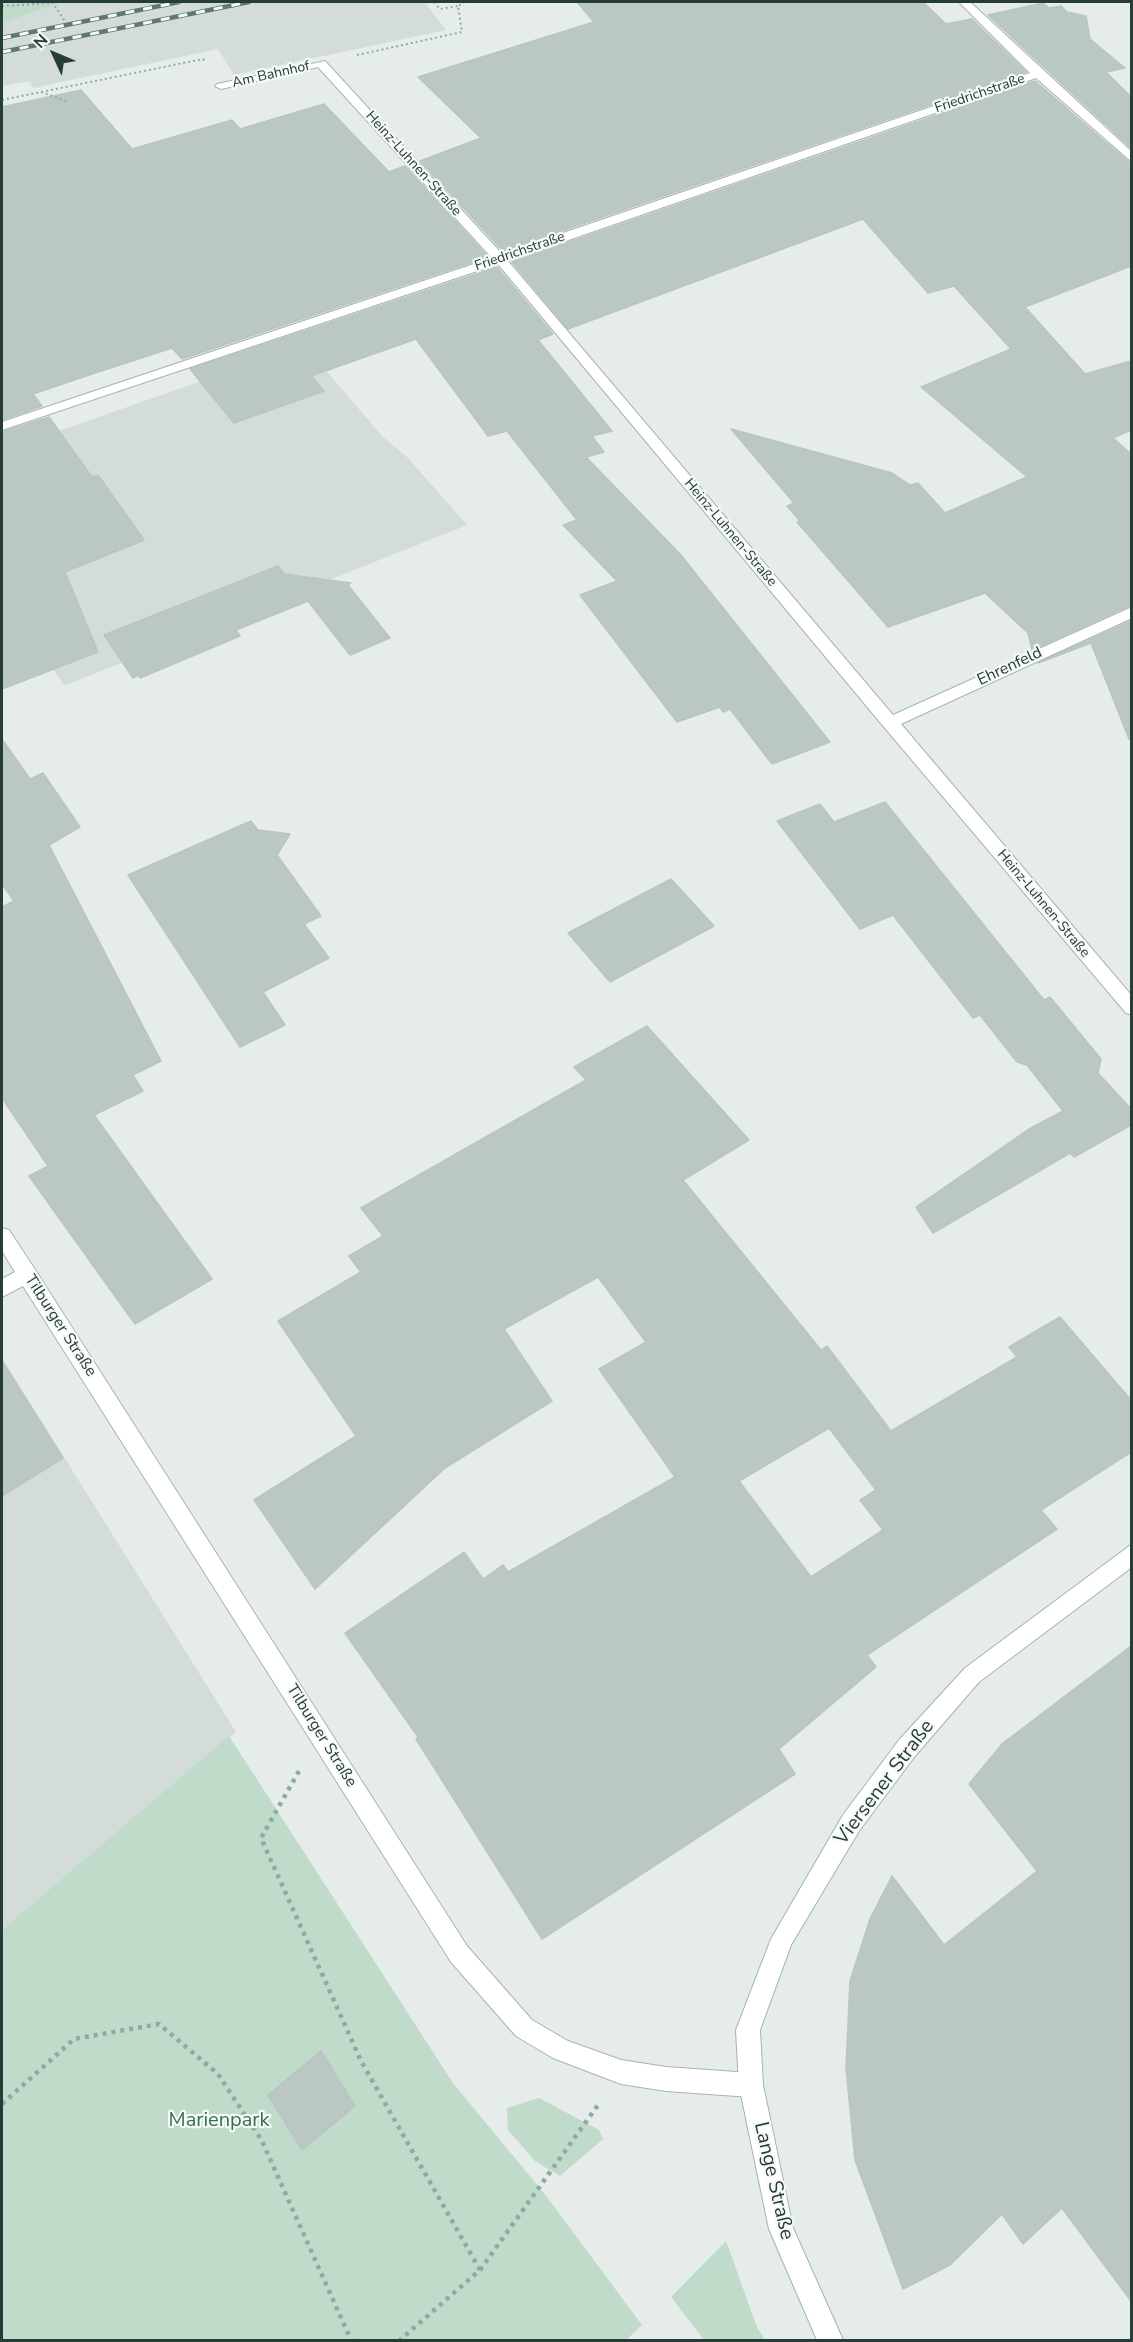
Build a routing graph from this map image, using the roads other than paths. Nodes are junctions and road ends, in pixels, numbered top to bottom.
1 (964, 2) edge
2 (321, 63) joint
3 (1038, 74) junction
4 (221, 86) road end
5 (1131, 159) edge
6 (500, 259) junction
7 (2, 426) edge
8 (1131, 612) edge
9 (889, 723) junction
10 (1131, 1008) edge
11 (2, 1236) edge
12 (27, 1274) junction
13 (2, 1289) edge
14 (1131, 1554) edge
15 (751, 2085) junction
16 (830, 2340) edge

1 - 3 street
2 - 4 street, Am Bahnhof
2 - 6 street, Heinz-Luhnen-Straße
3 - 5 street
3 - 6 street, Friedrichstraße
6 - 7 street, Friedrichstraße
6 - 9 street, Heinz-Luhnen-Straße
8 - 9 street, Ehrenfeld
9 - 10 street, Heinz-Luhnen-Straße
11 - 12 street, Tilburger Straße
12 - 13 street
12 - 15 street, Tilburger Straße
14 - 15 street, Viersener Straße
15 - 16 street, Lange Straße

